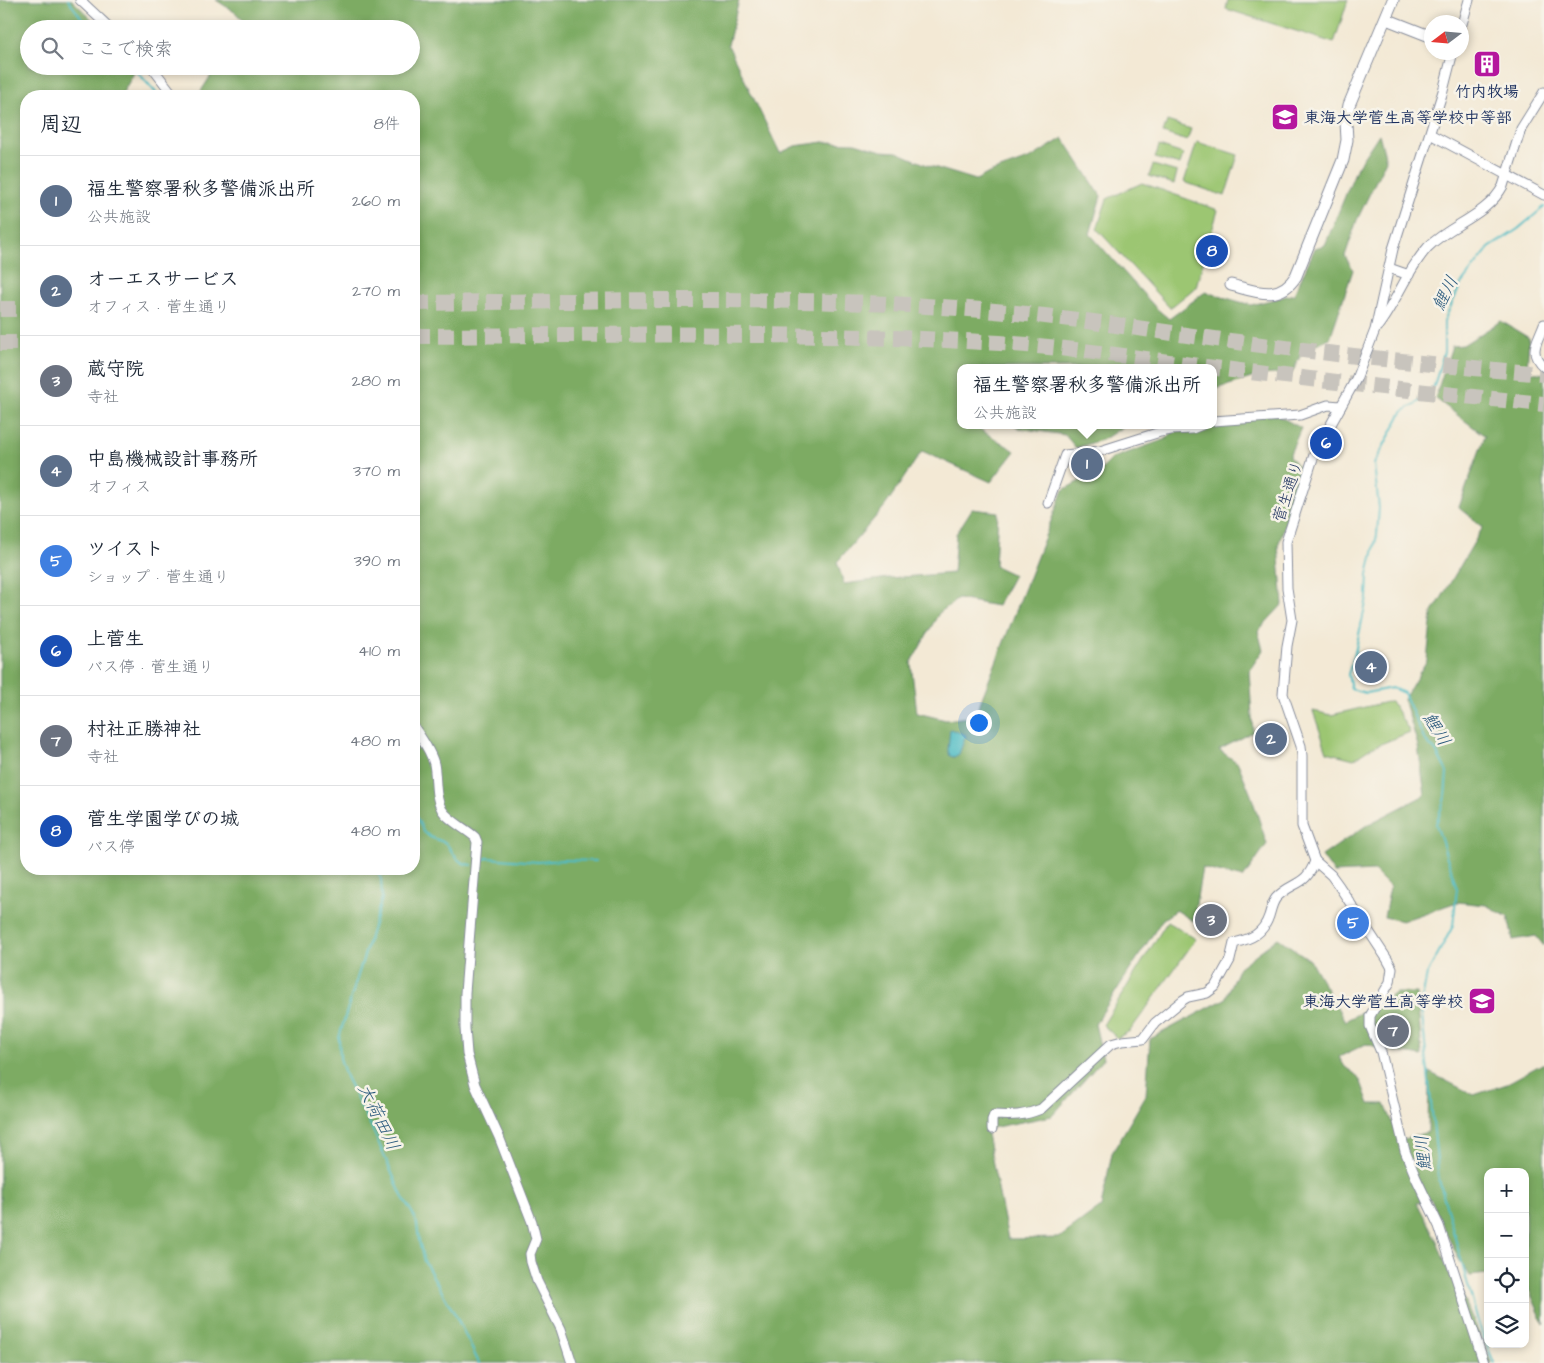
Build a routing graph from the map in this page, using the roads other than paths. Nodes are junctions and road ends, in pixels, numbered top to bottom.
1 (80, 0) edge
2 (1393, 0) edge
3 (1469, 0) edge
4 (1465, 15) edge
5 (101, 20) edge
6 (1386, 20) junction
7 (1424, 34) edge
8 (1451, 60) edge
9 (158, 75) edge
10 (169, 90) edge
11 (1544, 92) edge
12 (1430, 134) junction
13 (1507, 174) junction
14 (1544, 195) edge
15 (1389, 268) junction
16 (1409, 275) junction
17 (1231, 285) dead end
18 (1544, 324) edge
19 (1375, 330) junction
20 (1544, 367) edge
21 (1341, 406) junction
22 (1217, 421) edge
23 (1192, 429) edge
24 (1048, 503) dead end
25 (420, 738) edge
26 (1315, 861) junction
27 (992, 1129) dead end
28 (572, 1363) edge
29 (1484, 1363) edge

1 - 5 street
2 - 6 street
3 - 4 street
6 - 7 street
6 - 17 street
8 - 12 street, 菅生通り
9 - 10 street
11 - 13 street
12 - 13 street
12 - 15 street, 菅生通り
13 - 14 street
13 - 16 street
15 - 16 street
15 - 19 street, 菅生通り
16 - 19 street
18 - 20 street
19 - 21 street, 菅生通り
21 - 22 street
21 - 26 street, 菅生通り
23 - 24 street
25 - 28 street
26 - 27 street
26 - 29 street, 菅生通り

